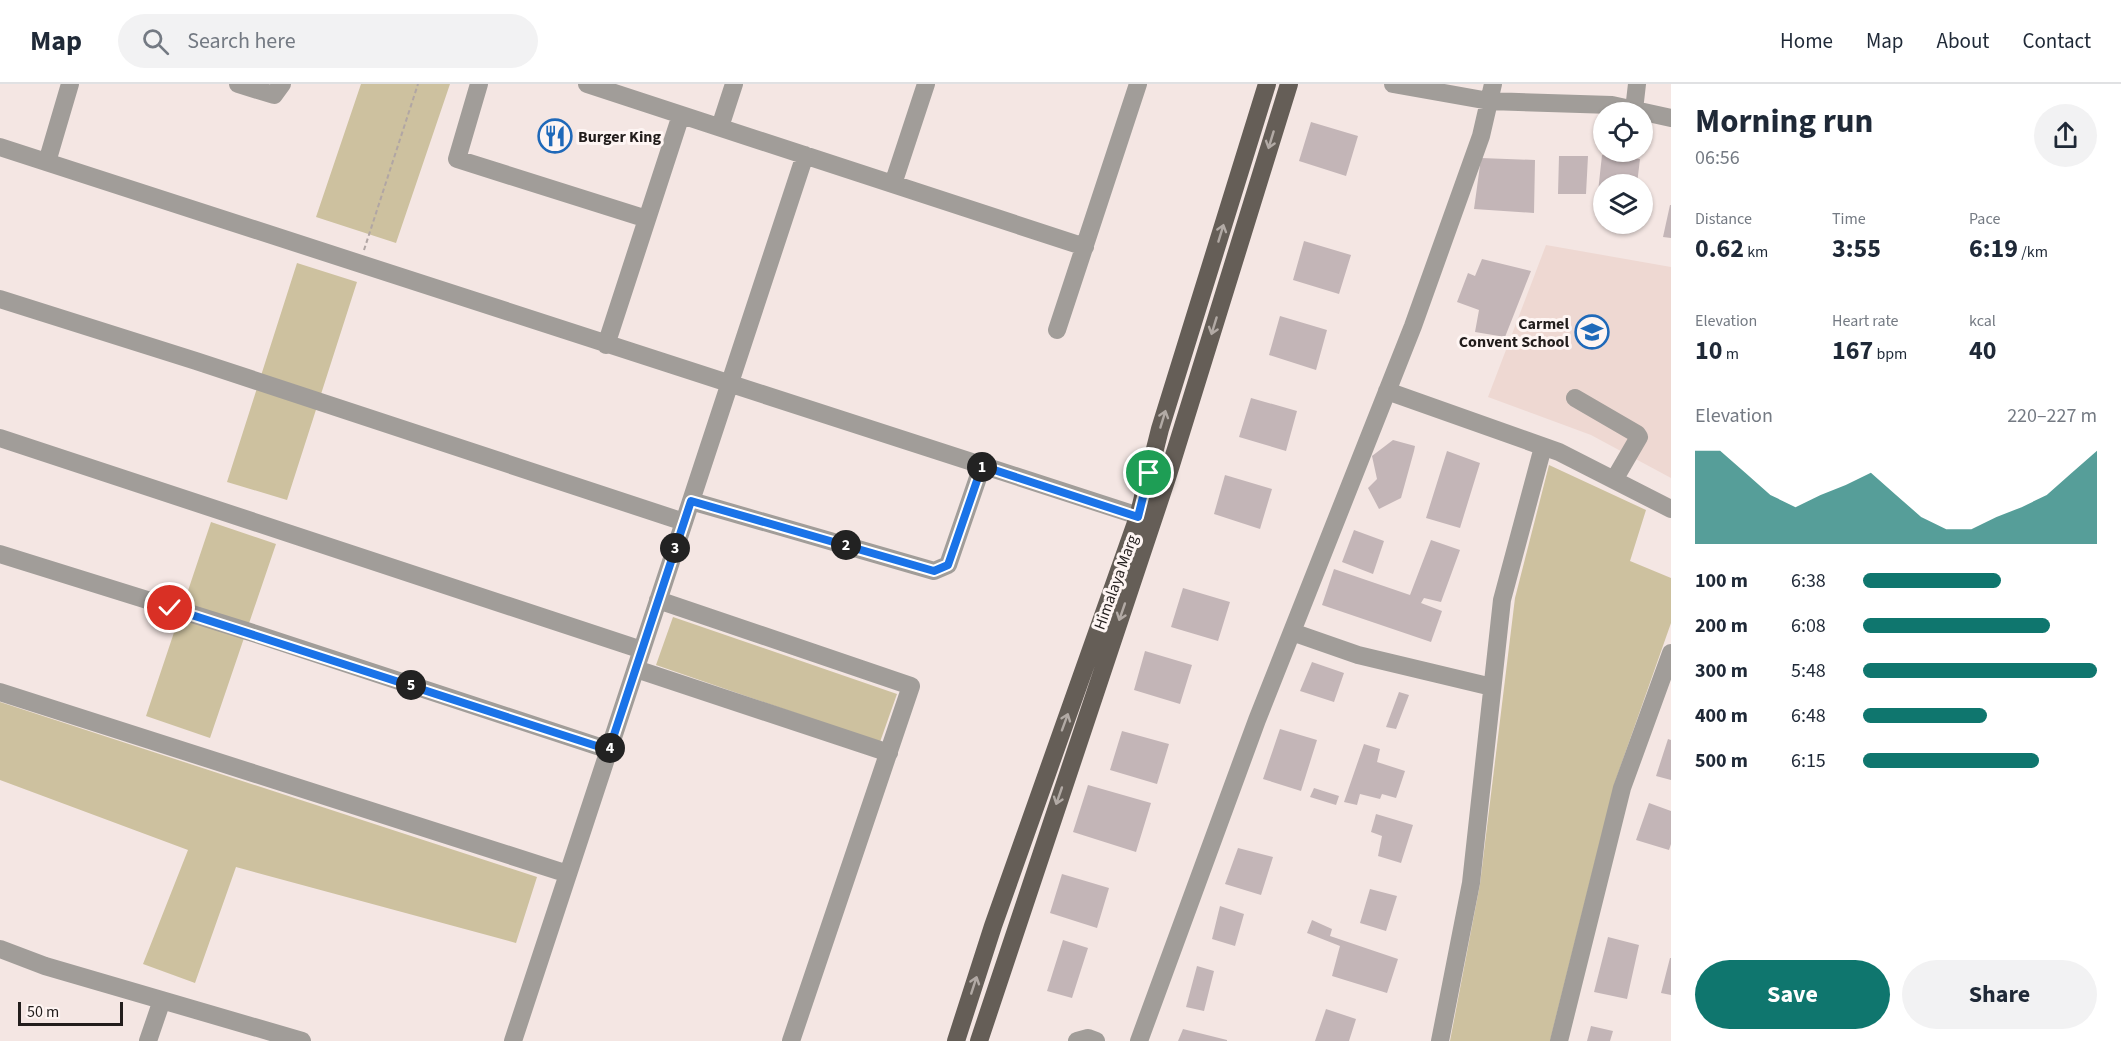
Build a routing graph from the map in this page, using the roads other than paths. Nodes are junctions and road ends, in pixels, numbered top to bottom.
1 (70, 84) edge
2 (238, 84) edge
3 (282, 84) edge
4 (479, 84) edge
5 (587, 84) edge
6 (734, 84) edge
7 (926, 84) edge
8 (1138, 84) edge
9 (1267, 84) edge
10 (1289, 84) edge
11 (1393, 84) edge
12 (1637, 84) edge
13 (1491, 93) edge
14 (1635, 102) edge
15 (1593, 103) edge
16 (1653, 114) edge
17 (681, 115) junction
18 (1671, 118) edge
19 (720, 127) junction
20 (0, 147) edge
21 (805, 155) junction
22 (47, 162) junction
23 (893, 184) junction
24 (647, 219) junction
25 (1085, 247) junction
26 (0, 299) edge
27 (1057, 330) dead end
28 (607, 344) junction
29 (729, 384) junction
30 (1387, 391) junction
31 (1575, 398) dead end
32 (0, 438) edge
33 (1542, 447) junction
34 (982, 466) junction
35 (1614, 480) junction
36 (691, 501) junction
37 (1671, 509) edge
38 (1145, 518) junction
39 (684, 522) junction
40 (0, 554) edge
41 (658, 600) junction
42 (1292, 632) junction
43 (642, 650) junction
44 (1671, 653) edge
45 (636, 669) junction
46 (1492, 687) junction
47 (0, 692) edge
48 (609, 750) junction
49 (889, 753) junction
50 (568, 874) junction
51 (0, 949) edge
52 (162, 1000) junction
53 (148, 1041) edge
54 (302, 1041) edge
55 (513, 1041) edge
56 (791, 1041) edge
57 (956, 1041) edge
58 (979, 1041) edge
59 (1077, 1041) edge
60 (1096, 1041) edge
61 (1139, 1041) edge
62 (1440, 1041) edge
63 (1559, 1041) edge

1 - 22 street
2 - 3 street
4 - 24 street
5 - 17 street
6 - 19 street
7 - 23 street
8 - 25 street
38 -> 9 main road, Himalaya Marg
10 -> 38 main road, Himalaya Marg
11 - 13 street
12 - 14 street
13 - 15 street
13 - 30 street
16 - 18 street
17 - 19 street
17 - 24 street
19 - 21 street
20 - 22 street
21 - 23 street
21 - 29 street
22 - 28 street
23 - 25 street
24 - 28 street
25 - 27 street
26 - 39 street
28 - 29 street
29 - 34 street
29 - 36 street
30 - 33 street
30 - 42 street
31 - 35 street
32 - 43 street
33 - 35 street
33 - 46 street
34 - 36 street
34 - 38 street
35 - 37 street
36 - 39 street
57 -> 38 main road, Himalaya Marg
38 -> 58 main road, Himalaya Marg
39 - 41 street
40 - 48 street
41 - 43 street
41 - 49 street
42 - 46 street
42 - 61 street
43 - 45 street
44 - 63 street
45 - 48 street
45 - 49 street
46 - 62 street
47 - 50 street
48 - 50 street
49 - 56 street
50 - 55 street
51 - 52 street
52 - 53 street
52 - 54 street
59 - 60 street

